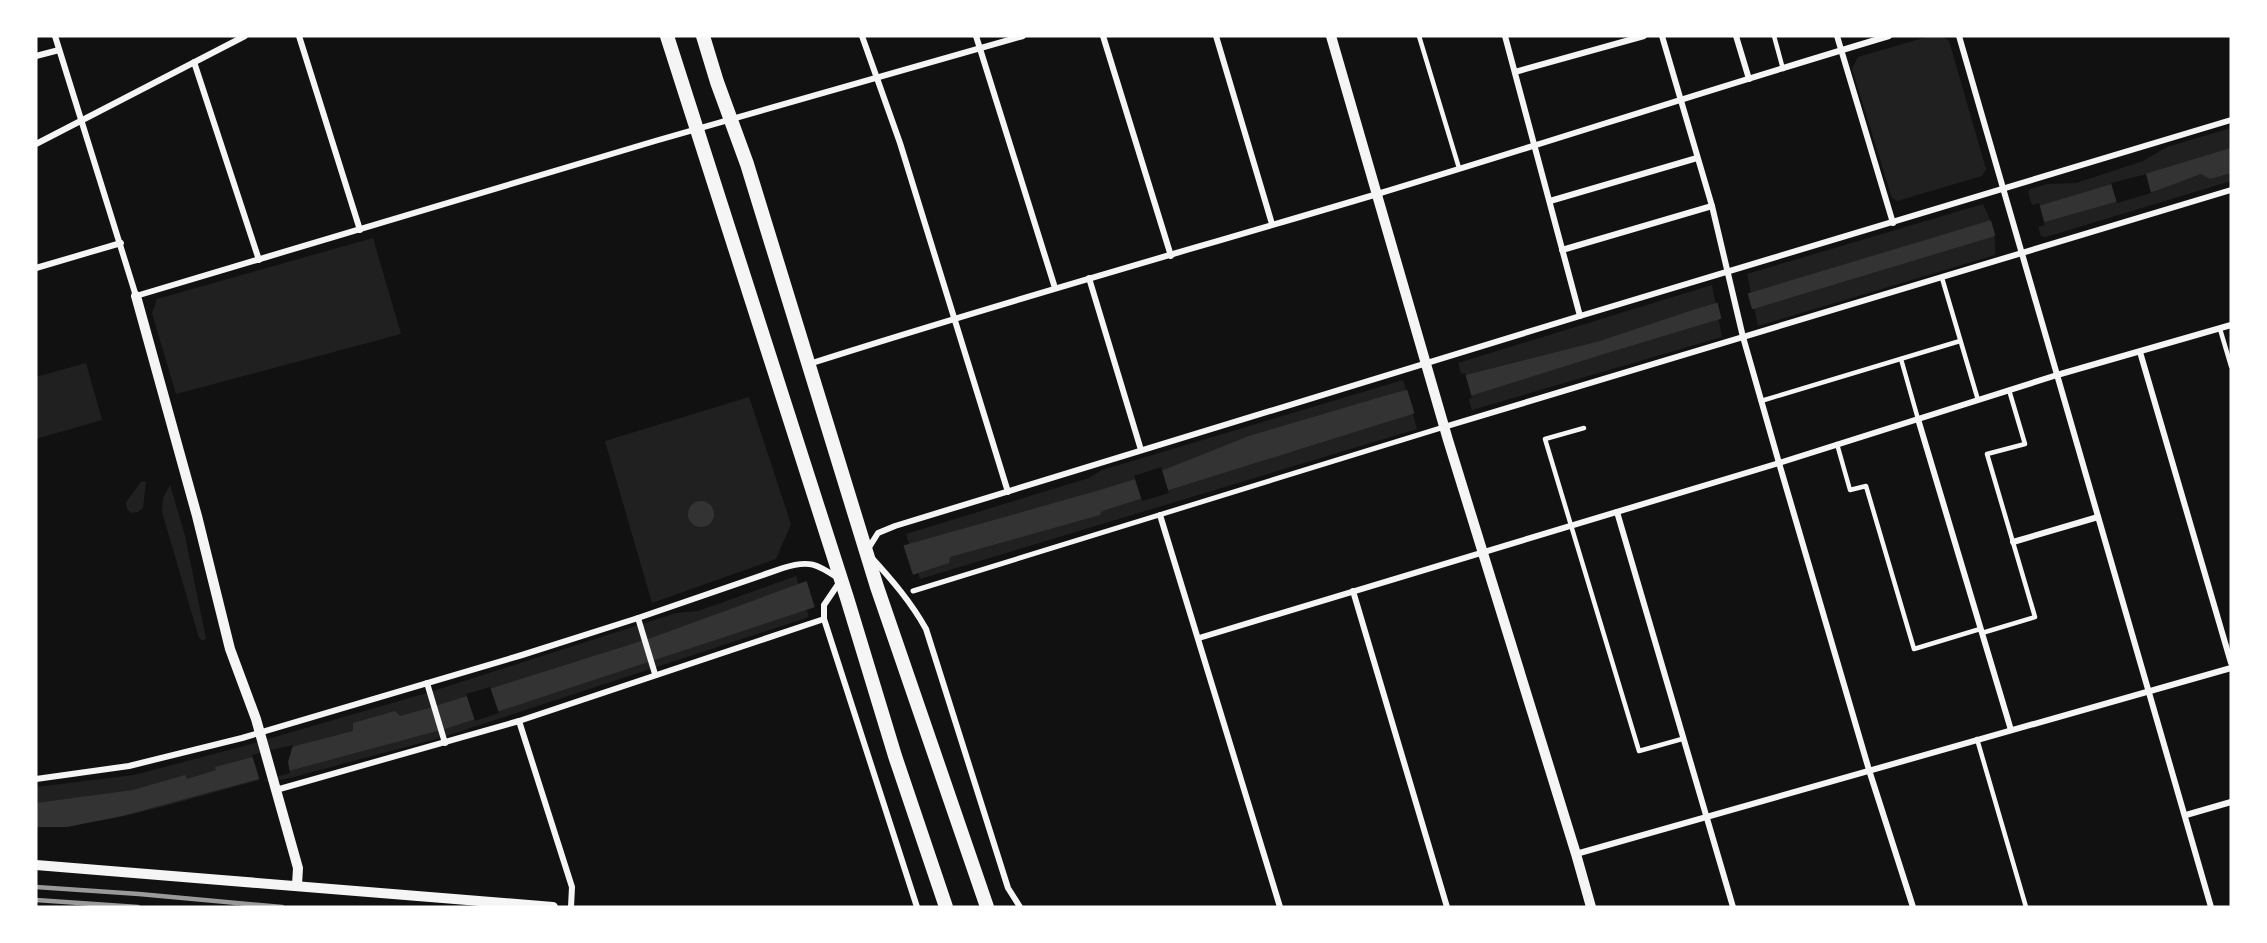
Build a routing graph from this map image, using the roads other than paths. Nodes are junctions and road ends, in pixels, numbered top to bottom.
1 (55, 36) edge
2 (245, 36) edge
3 (299, 36) edge
4 (667, 36) edge
5 (703, 36) edge
6 (862, 36) edge
7 (976, 36) edge
8 (1023, 36) edge
9 (1103, 36) edge
10 (1216, 36) edge
11 (1331, 36) edge
12 (1419, 36) edge
13 (1505, 36) edge
14 (1644, 36) edge
15 (1662, 36) edge
16 (1736, 36) edge
17 (1774, 36) edge
18 (1837, 36) edge
19 (1889, 36) edge
20 (1959, 36) edge
21 (979, 48) junction
22 (59, 50) junction
23 (1842, 50) junction
24 (36, 56) edge
25 (194, 62) junction
26 (1783, 69) junction
27 (1515, 72) junction
28 (876, 78) junction
29 (1749, 79) junction
30 (1680, 100) junction
31 (83, 120) junction
32 (730, 120) junction
33 (2231, 120) edge
34 (697, 130) junction
35 (36, 144) edge
36 (1535, 144) junction
37 (1697, 158) junction
38 (1459, 168) junction
39 (2004, 190) junction
40 (2231, 190) edge
41 (1376, 194) junction
42 (1550, 201) junction
43 (1712, 206) junction
44 (1893, 223) junction
45 (1272, 224) junction
46 (360, 230) junction
47 (121, 243) junction
48 (1562, 250) junction
49 (2022, 254) junction
50 (1171, 256) junction
51 (259, 260) junction
52 (36, 268) edge
53 (1728, 272) junction
54 (1089, 278) junction
55 (1942, 278) junction
56 (1055, 288) junction
57 (136, 296) junction
58 (1580, 316) junction
59 (955, 320) junction
60 (2231, 325) edge
61 (2220, 328) junction
62 (1743, 337) junction
63 (1960, 341) junction
64 (2140, 351) junction
65 (1901, 359) junction
66 (808, 364) junction
67 (1426, 364) junction
68 (2231, 366) edge
69 (2057, 375) junction
70 (2009, 390) junction
71 (1977, 400) junction
72 (1761, 401) junction
73 (1918, 419) junction
74 (1444, 427) junction
75 (1584, 428) dead end
76 (1837, 444) junction
77 (1141, 450) junction
78 (1779, 463) junction
79 (1008, 492) junction
80 (1617, 512) junction
81 (1160, 515) junction
82 (2098, 517) junction
83 (1571, 526) junction
84 (2013, 542) junction
85 (1482, 552) junction
86 (868, 555) junction
87 (835, 573) junction
88 (913, 591) dead end
89 (1353, 591) junction
90 (638, 618) junction
91 (824, 619) junction
92 (1981, 631) junction
93 (1199, 638) junction
94 (2231, 663) edge
95 (2231, 668) edge
96 (655, 674) junction
97 (427, 683) junction
98 (2149, 692) junction
99 (519, 721) junction
100 (2011, 730) junction
101 (260, 732) junction
102 (1682, 739) junction
103 (1977, 739) junction
104 (445, 742) junction
105 (1869, 770) junction
106 (36, 779) edge
107 (276, 790) junction
108 (2231, 802) edge
109 (2186, 815) junction
110 (1707, 816) junction
111 (1576, 854) junction
112 (36, 865) edge
113 (297, 885) junction
114 (553, 907) edge
115 (571, 907) edge
116 (917, 907) edge
117 (946, 907) edge
118 (987, 907) edge
119 (1020, 907) edge
120 (1280, 907) edge
121 (1447, 907) edge
122 (1591, 907) edge
123 (1733, 907) edge
124 (1912, 907) edge
125 (2026, 907) edge
126 (2211, 907) edge

1 - 22 street
2 - 25 street
3 - 46 street
4 - 34 highway
5 - 32 highway
6 - 28 street
7 - 21 street
8 - 21 street
9 - 50 street
10 - 45 street
11 - 41 street
12 - 38 lane
13 - 27 street
14 - 27 street
15 - 30 street
16 - 29 street
17 - 26 lane
18 - 23 street
19 - 23 street
20 - 39 street
21 - 28 street
21 - 56 street
22 - 24 street
22 - 31 street
23 - 26 street
23 - 44 street
25 - 31 street
25 - 51 street
26 - 29 street
27 - 36 street
28 - 32 street
28 - 59 street
29 - 30 street
30 - 36 street
30 - 37 street
31 - 35 street
31 - 47 street
32 - 34 street
32 - 66 highway
33 - 39 street
34 - 46 street
34 - 87 highway
36 - 38 street
36 - 42 street
37 - 42 street
37 - 43 street
38 - 41 street
39 - 44 street
39 - 49 street
40 - 49 street
41 - 45 street
41 - 67 street
42 - 48 street
43 - 48 street
43 - 53 street
44 - 53 street
45 - 50 street
46 - 51 street
47 - 52 street
47 - 57 street
48 - 58 street
49 - 55 street
49 - 69 street
50 - 54 street
51 - 57 street
53 - 58 street
53 - 62 street
54 - 56 street
54 - 77 street
55 - 62 street
55 - 63 lane
56 - 59 street
57 - 101 street
58 - 67 street
59 - 66 street
59 - 79 street
60 - 61 street
61 - 64 street
61 - 68 lane
62 - 72 street
62 - 74 street
63 - 65 lane
63 - 71 lane
64 - 69 street
64 - 94 street
65 - 72 lane
65 - 73 lane
66 - 86 highway
67 - 74 street
67 - 77 street
69 - 70 street
69 - 82 street
70 - 71 street
70 - 84 lane
71 - 73 street
72 - 78 street
73 - 76 street
73 - 92 street
74 - 81 street
74 - 85 street
75 - 83 lane
76 - 78 street
76 - 92 lane
77 - 79 street
78 - 80 street
78 - 105 street
79 - 86 street
80 - 83 street
80 - 102 street
81 - 88 street
81 - 93 street
82 - 84 street
82 - 98 street
83 - 85 street
83 - 102 lane
84 - 92 lane
85 - 89 street
85 - 111 street
86 - 118 highway
86 - 119 street
87 - 90 street
87 - 91 street
87 - 117 highway
89 - 93 street
89 - 121 street
90 - 96 street
90 - 97 street
91 - 96 street
91 - 116 street
92 - 100 street
93 - 120 street
95 - 98 street
96 - 99 street
97 - 101 street
97 - 104 street
98 - 100 street
98 - 109 street
99 - 104 street
99 - 115 street
100 - 103 street
101 - 106 street
101 - 107 street
102 - 110 street
103 - 105 street
103 - 125 lane
104 - 107 street
105 - 110 street
105 - 124 street
107 - 113 street
108 - 109 street
109 - 126 street
110 - 111 street
110 - 123 street
111 - 122 street
112 - 113 street
113 - 114 street

